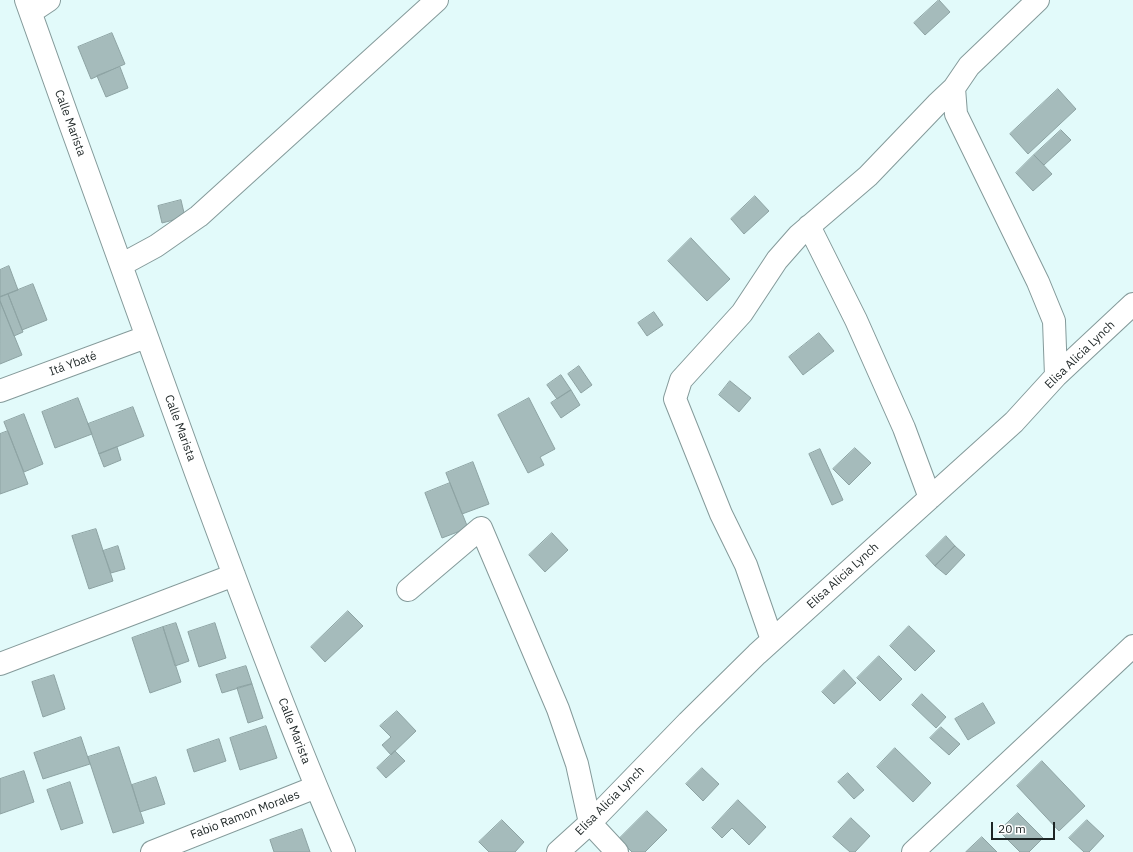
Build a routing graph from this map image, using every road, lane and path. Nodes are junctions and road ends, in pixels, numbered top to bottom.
1 (49, 0) edge
2 (437, 0) edge
3 (1038, 0) edge
4 (28, 6) edge
5 (954, 88) junction
6 (810, 226) junction
7 (120, 265) junction
8 (1133, 304) edge
9 (146, 337) junction
10 (1056, 376) junction
11 (0, 391) edge
12 (930, 498) junction
13 (234, 574) junction
14 (408, 590) dead end
15 (772, 640) junction
16 (1133, 646) edge
17 (0, 664) edge
18 (316, 788) junction
19 (590, 823) junction
20 (152, 852) edge
21 (344, 852) edge
22 (558, 852) edge
23 (617, 852) edge
24 (913, 852) edge

1 - 4 street
2 - 7 street
3 - 5 street
4 - 7 street, Calle Marista
5 - 6 street
5 - 10 street
6 - 12 street
6 - 15 street
7 - 9 street, Calle Marista
8 - 10 street, Elisa Alicia Lynch
9 - 11 street, Itá Ybaté
9 - 13 street, Calle Marista
10 - 12 street, Elisa Alicia Lynch
12 - 15 street, Elisa Alicia Lynch
13 - 17 street
13 - 18 street, Calle Marista
14 - 19 street
15 - 19 street, Elisa Alicia Lynch
16 - 24 street
18 - 20 street, Fabio Ramon Morales
18 - 21 street, Calle Marista
19 - 22 street, Elisa Alicia Lynch
19 - 23 street

